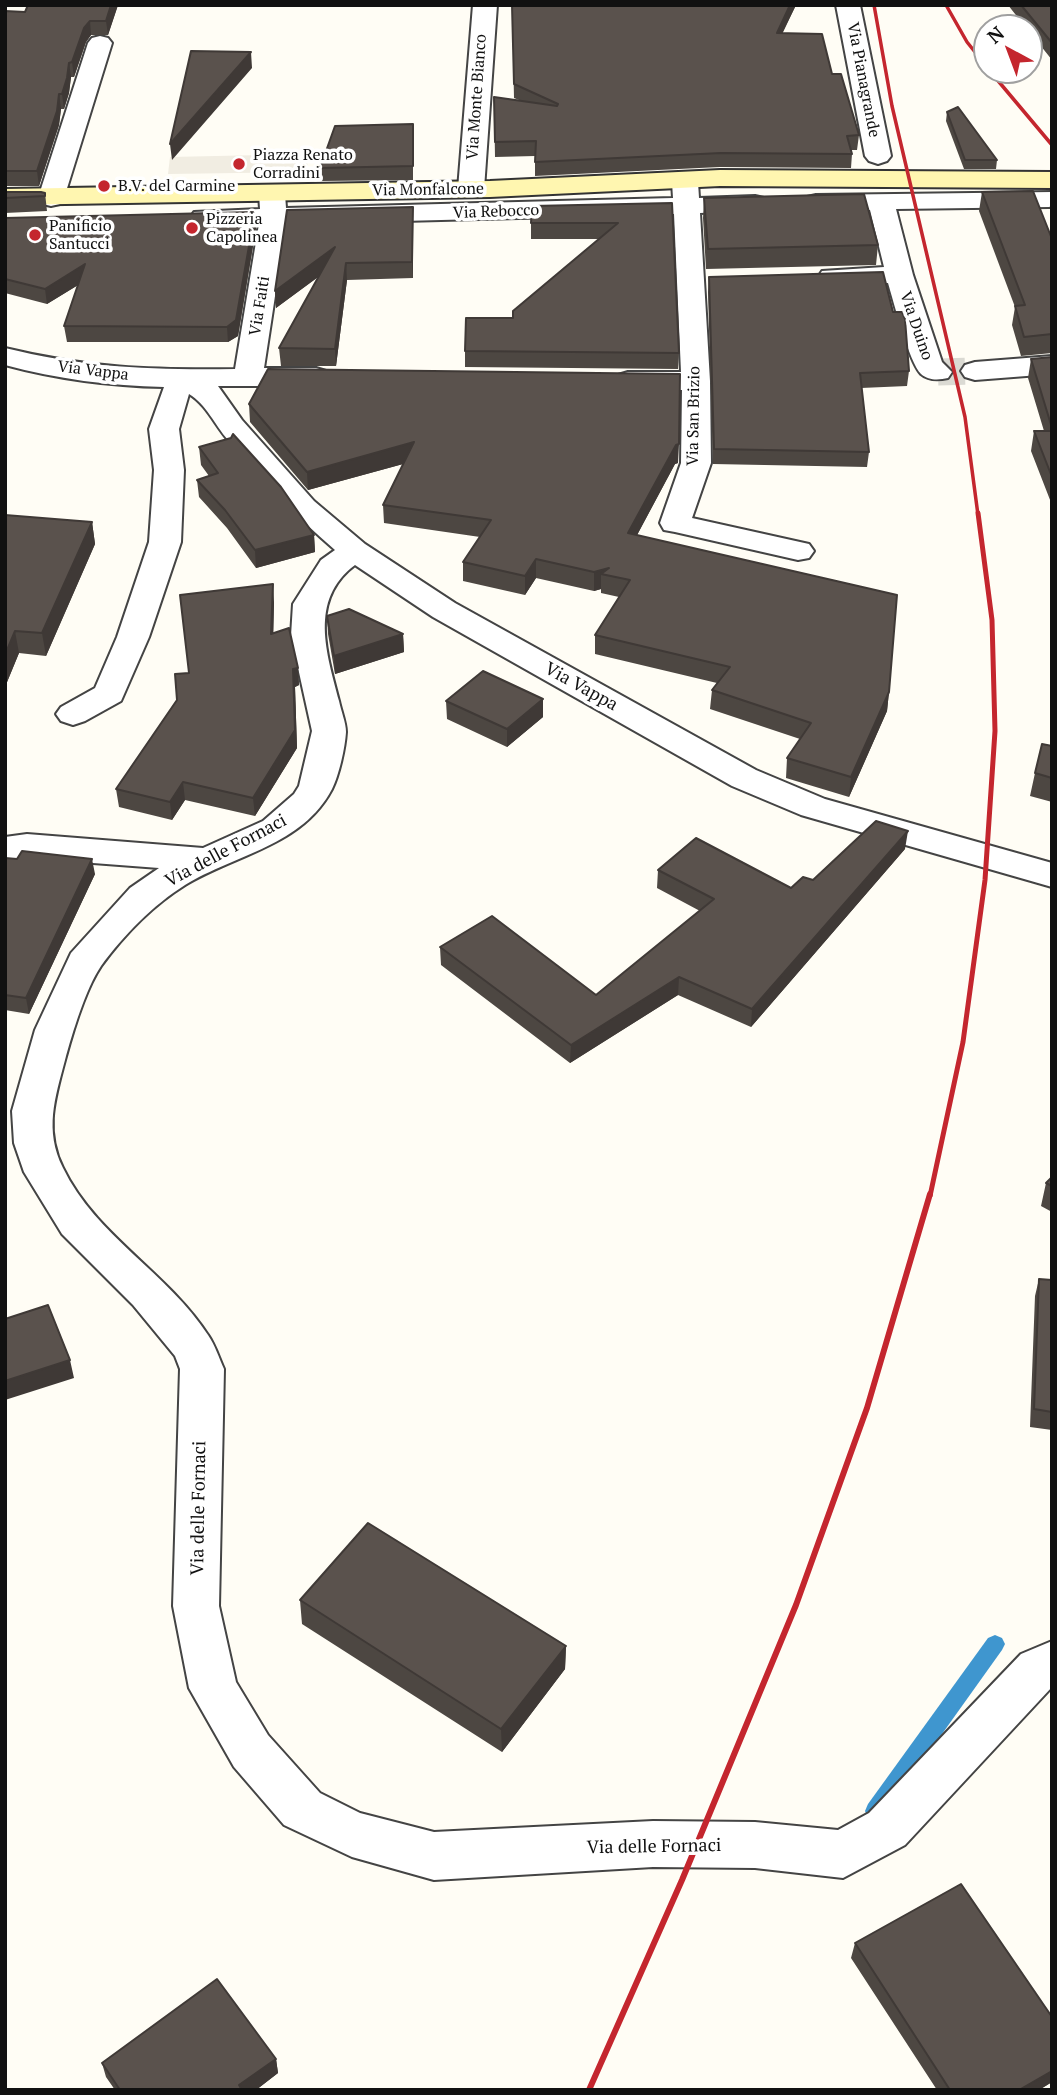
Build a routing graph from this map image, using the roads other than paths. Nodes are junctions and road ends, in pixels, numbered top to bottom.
1 (485, 5) edge
2 (848, 5) edge
3 (100, 43) edge
4 (878, 156) junction
5 (720, 178) junction
6 (1049, 184) edge
7 (471, 189) junction
8 (685, 193) junction
9 (5, 197) edge
10 (881, 201) junction
11 (273, 205) junction
12 (52, 214) junction
13 (140, 220) edge
14 (899, 275) junction
15 (802, 278) edge
16 (5, 356) edge
17 (1052, 365) edge
18 (975, 371) tunnel mouth
19 (938, 372) dead end
20 (248, 376) junction
21 (182, 378) junction
22 (344, 378) edge
23 (602, 381) edge
24 (696, 381) junction
25 (354, 551) junction
26 (798, 551) dead end
27 (73, 714) dead end
28 (5, 849) edge
29 (205, 860) junction
30 (1052, 875) edge
31 (1052, 1662) edge

1 - 7 street, Via Monte Bianco
2 - 4 street, Via Pianagrande
3 - 12 street
4 - 5 main road, Via Monfalcone
4 - 6 main road, Via Monfalcone
5 - 6 main road, Via Monfalcone
5 - 8 main road, Via Monfalcone
6 - 10 street, Via Rebocco
7 - 8 main road, Via Monfalcone
7 - 11 main road, Via Monfalcone
8 - 10 street, Via Rebocco
8 - 11 street, Via Rebocco
8 - 24 street, Via San Brizio
9 - 12 main road, Via Monfalcone
10 - 14 street, Via Duino
11 - 12 main road, Via Monfalcone
11 - 13 street, Via Rebocco
11 - 20 street, Via Faiti
14 - 15 street, Via Duino
14 - 19 street, Via Duino
16 - 21 street, Via Vappa
17 - 18 street
20 - 21 street, Via Vappa
20 - 22 street, Via Vappa
21 - 25 street, Via Vappa
21 - 27 street
23 - 24 street
24 - 26 street, Via San Brizio
25 - 29 street, Via delle Fornaci
25 - 30 street, Via Vappa
28 - 29 street
29 - 31 street, Via delle Fornaci

